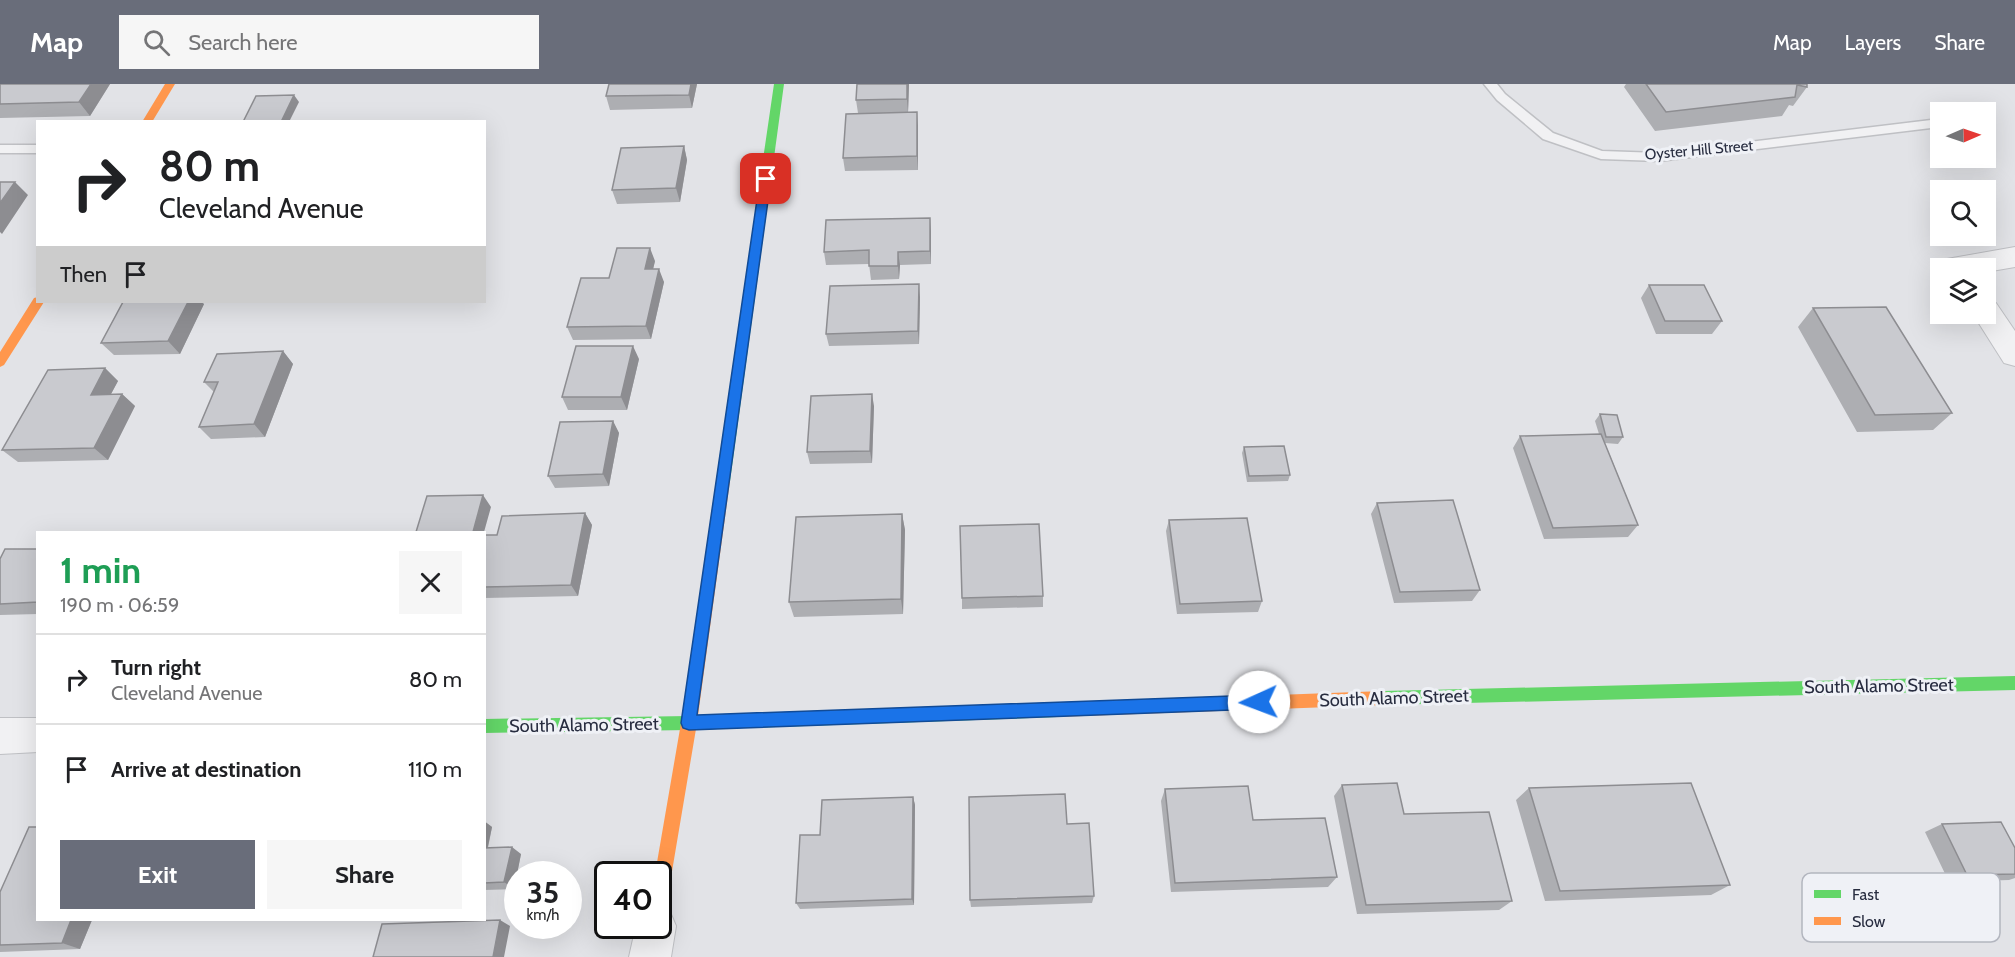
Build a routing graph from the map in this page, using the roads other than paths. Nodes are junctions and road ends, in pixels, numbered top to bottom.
1 (170, 84) edge
2 (779, 84) edge
3 (1490, 84) edge
4 (148, 120) edge
5 (1930, 124) edge
6 (36, 148) edge
7 (0, 149) edge
8 (2015, 257) edge
9 (1996, 260) edge
10 (37, 303) edge
11 (1995, 324) edge
12 (2015, 355) edge
13 (0, 362) edge
14 (2015, 683) edge
15 (689, 723) junction
16 (486, 726) edge
17 (36, 735) edge
18 (0, 736) edge
19 (666, 861) edge
20 (653, 939) edge
21 (650, 957) edge

1 - 4 street
2 - 15 street
3 - 5 lane, Oyster Hill Street
6 - 7 lane
8 - 9 street
10 - 13 street
11 - 12 street
14 - 15 street, South Alamo Street
15 - 16 street, South Alamo Street
15 - 19 street
17 - 18 street
20 - 21 street

